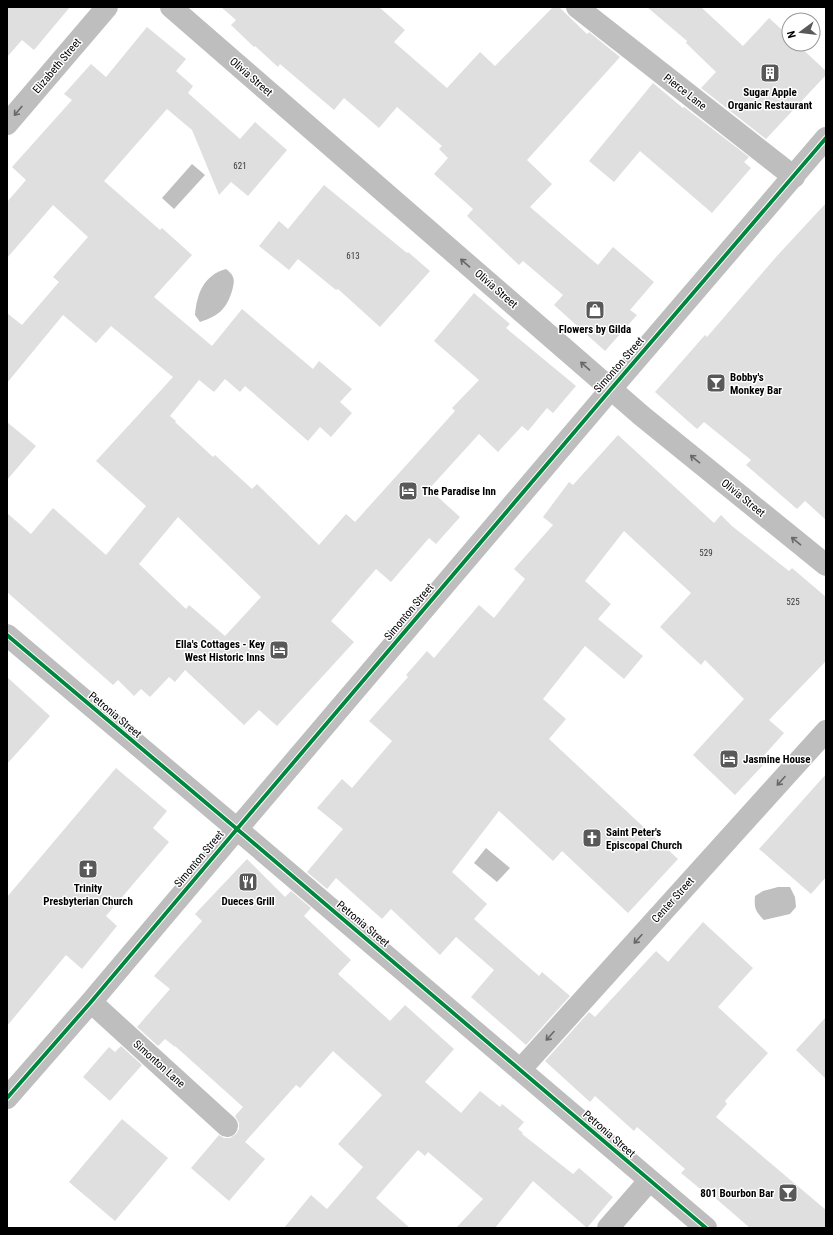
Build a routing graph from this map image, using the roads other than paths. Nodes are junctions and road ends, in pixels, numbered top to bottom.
1 (107, 7) edge
2 (171, 7) edge
3 (577, 7) edge
4 (7, 124) edge
5 (826, 138) edge
6 (794, 177) junction
7 (611, 389) junction
8 (826, 566) edge
9 (7, 636) edge
10 (826, 731) edge
11 (236, 829) junction
12 (92, 1002) junction
13 (520, 1070) junction
14 (7, 1098) edge
15 (227, 1126) dead end
16 (649, 1181) junction
17 (608, 1228) edge
18 (706, 1228) edge

1 -> 4 street, Elizabeth Street
7 -> 2 street, Olivia Street
3 - 6 street, Pierce Lane
5 - 6 street, Simonton Street
6 - 7 street, Simonton Street
8 -> 7 street, Olivia Street
7 - 11 street, Simonton Street
9 - 11 street, Petronia Street
10 -> 13 street, Center Street
11 - 12 street, Simonton Street
11 - 13 street, Petronia Street
12 - 14 street, Simonton Street
12 - 15 street, Simonton Lane
13 - 16 street, Petronia Street
16 - 17 street
16 - 18 street, Petronia Street

